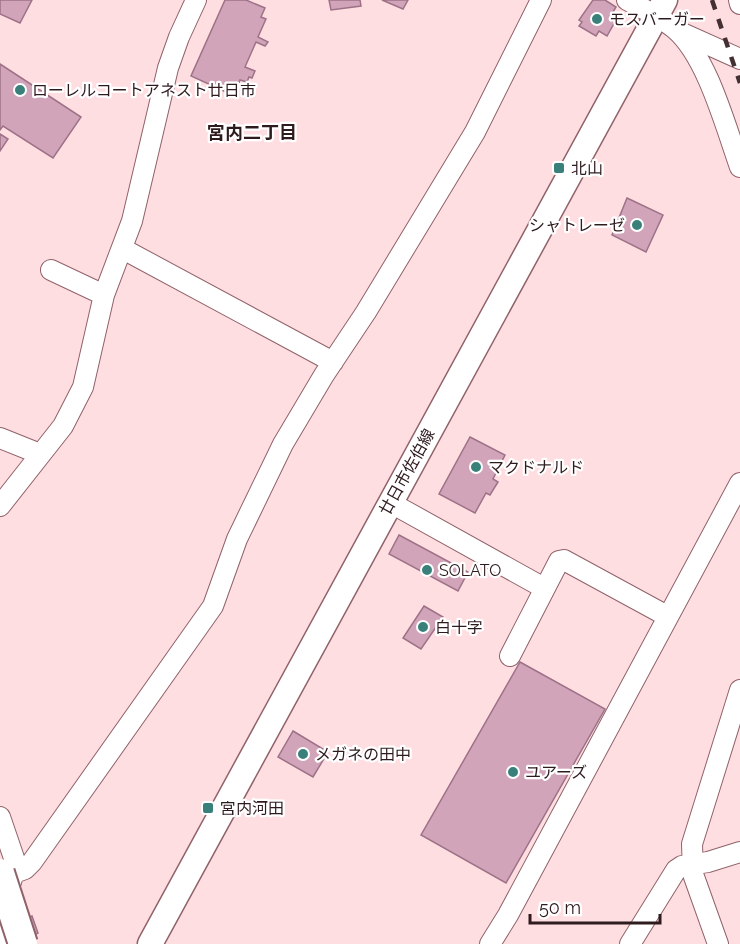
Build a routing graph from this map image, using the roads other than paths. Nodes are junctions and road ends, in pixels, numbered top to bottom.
1 (196, 0) edge
2 (541, 0) edge
3 (627, 0) edge
4 (660, 8) edge
5 (676, 30) junction
6 (740, 60) edge
7 (740, 167) edge
8 (123, 249) junction
9 (51, 270) dead end
10 (104, 295) junction
11 (333, 362) junction
12 (0, 438) edge
13 (40, 454) junction
14 (740, 483) edge
15 (391, 502) junction
16 (0, 506) edge
17 (544, 588) junction
18 (667, 616) junction
19 (510, 656) dead end
20 (740, 690) edge
21 (737, 712) edge
22 (0, 817) edge
23 (740, 852) edge
24 (692, 864) junction
25 (4, 884) edge
26 (0, 921) edge
27 (8, 944) edge
28 (16, 944) edge
29 (23, 944) edge
30 (150, 944) edge
31 (490, 944) edge
32 (630, 944) edge
33 (718, 944) edge

1 - 8 street
2 - 11 street
3 - 4 street
4 - 5 street
4 - 15 main road, 廿日市佐伯線
5 - 6 street
5 - 7 street
8 - 10 street
8 - 11 street
9 - 10 street
10 - 13 street
11 - 25 street
12 - 13 street
13 - 16 street
14 - 18 street
15 - 17 street
15 - 30 main road, 廿日市佐伯線
17 - 18 street
17 - 19 street
18 - 31 street
20 - 21 street
21 - 24 street
22 - 25 street
23 - 24 street
24 - 32 street
24 - 33 street
25 - 28 highway
25 - 29 highway, bridge
26 - 27 highway

